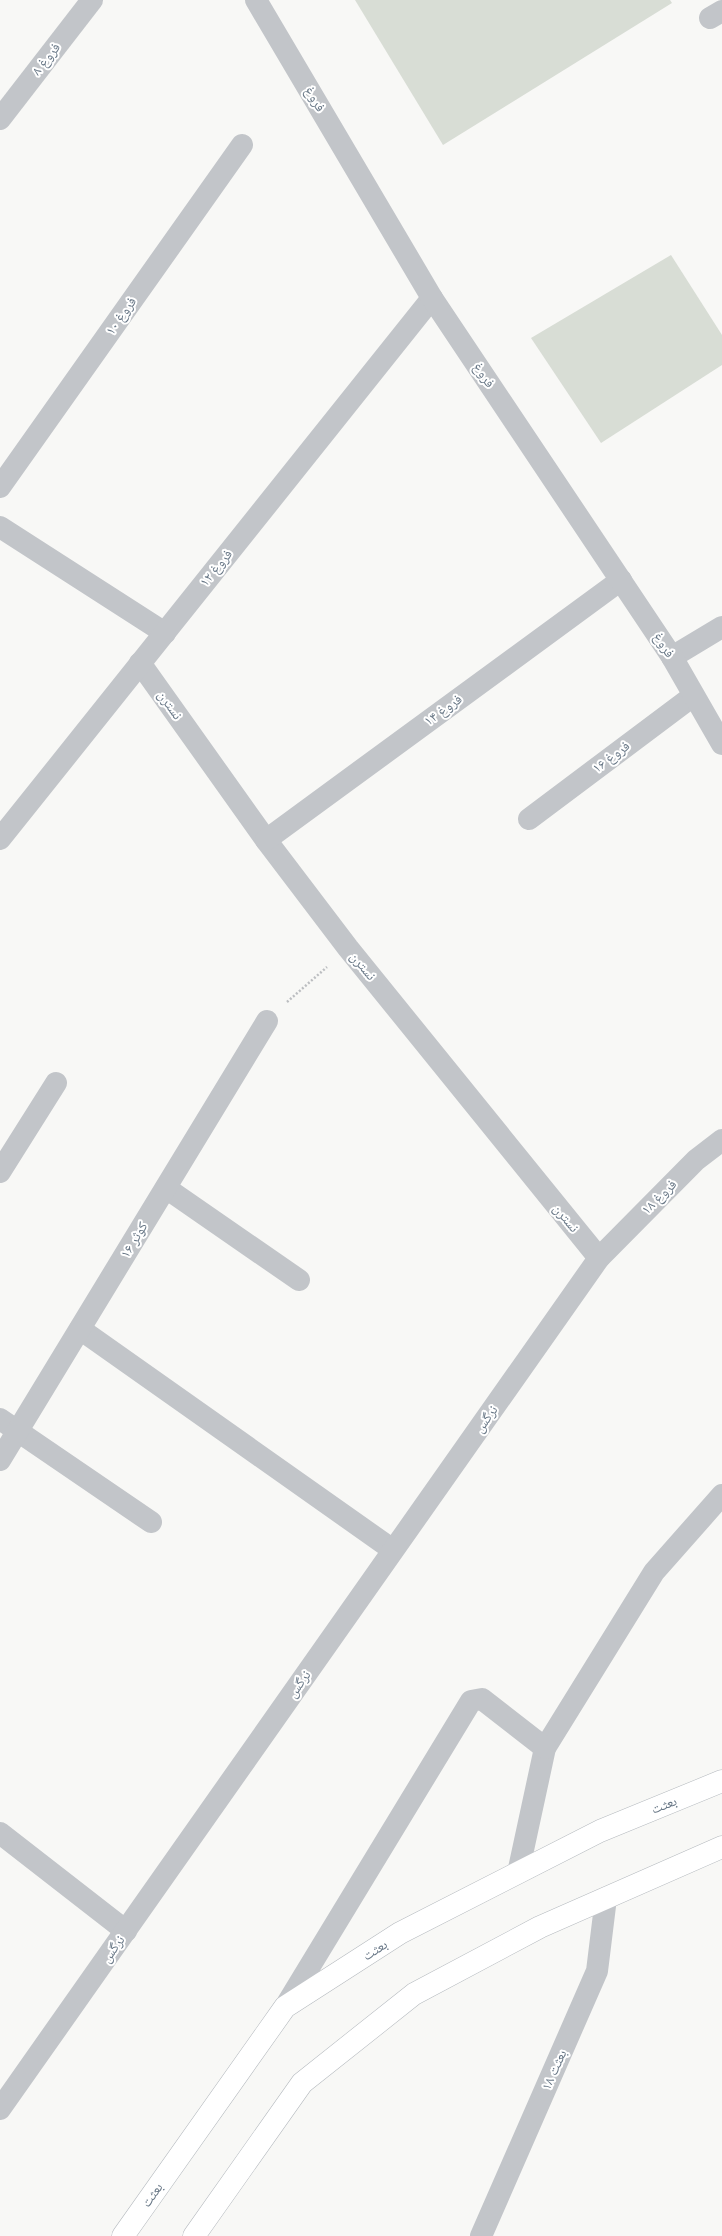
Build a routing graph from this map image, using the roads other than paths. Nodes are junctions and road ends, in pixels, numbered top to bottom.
1 (92, 0) edge
2 (256, 0) edge
3 (0, 119) edge
4 (242, 146) dead end
5 (432, 298) junction
6 (0, 487) edge
7 (0, 527) edge
8 (621, 580) junction
9 (722, 627) edge
10 (165, 633) junction
11 (672, 657) junction
12 (140, 663) junction
13 (693, 696) junction
14 (722, 744) edge
15 (528, 819) dead end
16 (0, 839) edge
17 (266, 840) junction
18 (267, 1021) road end
19 (56, 1083) dead end
20 (722, 1140) edge
21 (0, 1172) edge
22 (166, 1188) junction
23 (599, 1258) junction
24 (299, 1280) dead end
25 (80, 1329) junction
26 (9, 1425) edge
27 (0, 1460) edge
28 (722, 1495) edge
29 (151, 1522) dead end
30 (393, 1550) junction
31 (545, 1748) junction
32 (722, 1781) edge
33 (0, 1833) edge
34 (722, 1847) edge
35 (518, 1873) junction
36 (606, 1898) junction
37 (126, 1931) junction
38 (285, 2007) junction
39 (0, 2109) edge
40 (123, 2236) edge
41 (194, 2236) edge
42 (481, 2236) edge

1 - 3 street, فروغ ۸
2 - 5 street, فروغ
4 - 6 street, فروغ ۱۰
5 - 8 street, فروغ
5 - 10 street, فروغ ۱۲
7 - 10 street
8 - 11 street, فروغ
8 - 17 street, فروغ ۱۴
9 - 11 street
10 - 12 street, فروغ ۱۲
11 - 13 street, فروغ
12 - 16 street, فروغ ۱۲
12 - 17 street, نسترن
13 - 14 street, فروغ
13 - 15 street, فروغ ۱۶
17 - 23 street, نسترن
18 - 22 street, کوثر ۱۶
19 - 21 street
20 - 23 street, فروغ ۱۸
22 - 24 street
22 - 25 street, کوثر ۱۶
23 - 30 street, نرگس
25 - 26 street, کوثر ۱۶
25 - 30 street
26 - 27 street, کوثر ۱۶
26 - 29 street
28 - 31 street
30 - 37 street, نرگس
31 - 35 street
31 - 38 street
32 - 35 main road, بعثت
33 - 37 street
34 - 36 main road
35 - 38 main road, بعثت
36 - 41 main road
36 - 42 street, بعثت ۱۸
37 - 39 street, نرگس
38 - 40 main road, بعثت

